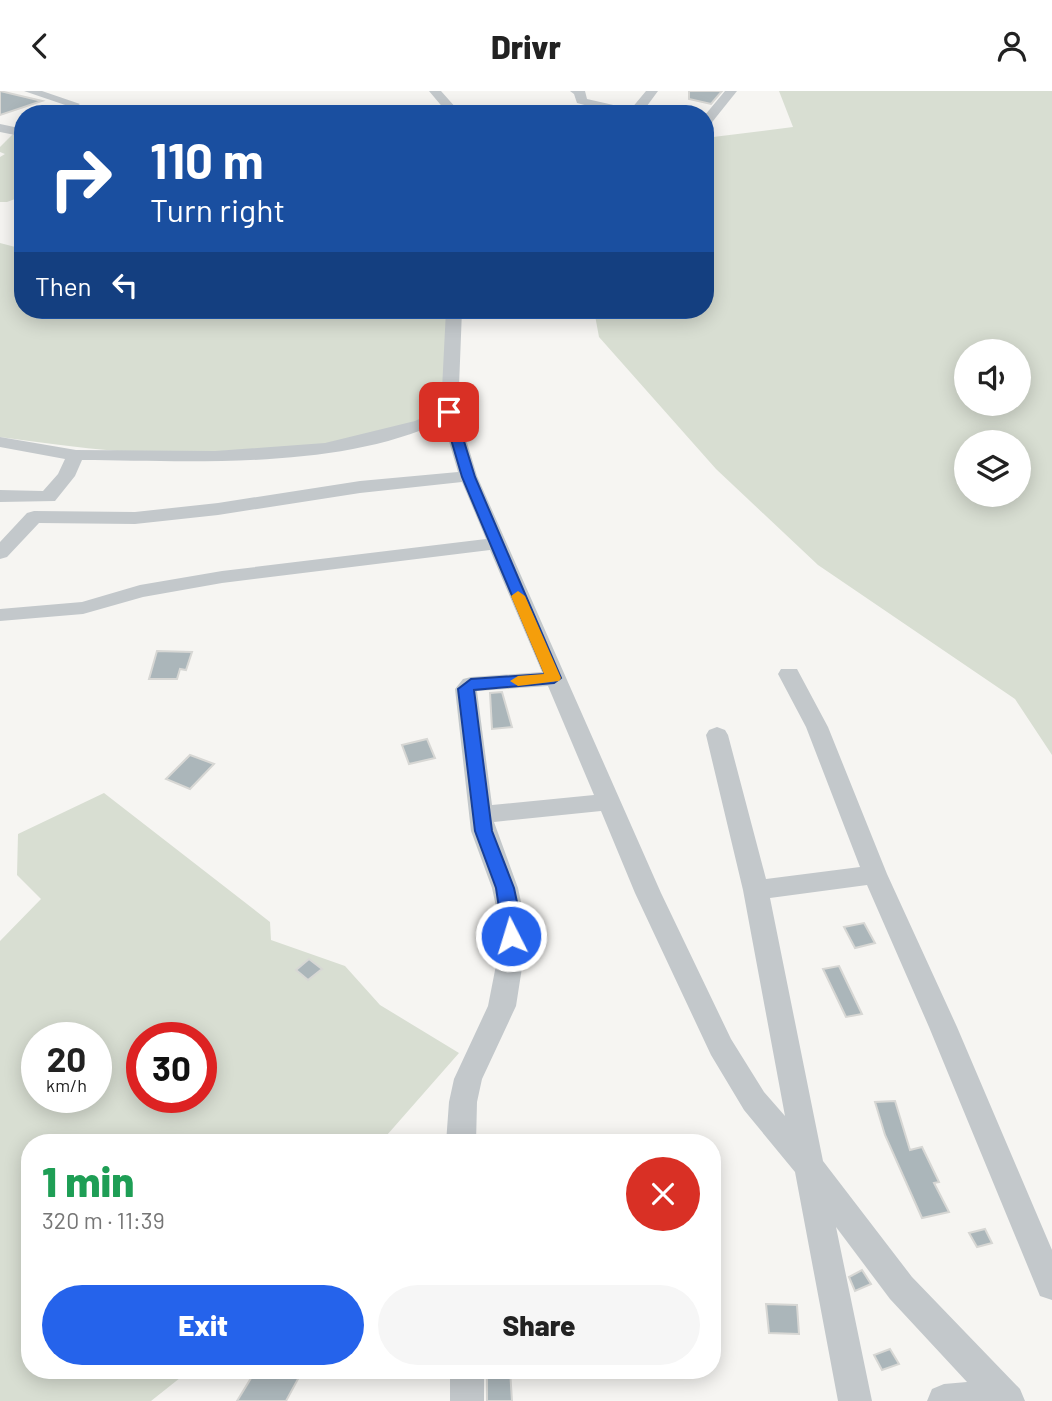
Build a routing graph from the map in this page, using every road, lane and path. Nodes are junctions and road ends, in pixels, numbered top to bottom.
1 (30, 91) edge
2 (435, 91) edge
3 (576, 91) edge
4 (652, 91) edge
5 (731, 91) edge
6 (74, 104) dead end
7 (447, 105) edge
8 (597, 105) edge
9 (641, 105) edge
10 (714, 112) edge
11 (454, 319) edge
12 (449, 412) junction
13 (0, 442) edge
14 (76, 455) junction
15 (468, 477) junction
16 (0, 496) edge
17 (48, 497) junction
18 (34, 517) junction
19 (496, 544) junction
20 (0, 552) edge
21 (0, 615) edge
22 (789, 674) dead end
23 (554, 678) junction
24 (717, 735) dead end
25 (609, 802) junction
26 (481, 815) junction
27 (875, 874) junction
28 (756, 890) junction
29 (461, 1134) edge
30 (809, 1166) junction
31 (1051, 1285) edge
32 (467, 1379) edge
33 (1006, 1399) edge
34 (467, 1401) edge
35 (855, 1401) edge
36 (944, 1401) edge

1 - 6 street
2 - 7 street
3 - 8 street
4 - 9 street
5 - 10 street
11 - 12 street
12 - 14 street
12 - 15 street
13 - 14 street
14 - 17 street
15 - 18 street
15 - 19 street
16 - 17 street
17 - 18 street
18 - 20 street
19 - 21 street
19 - 23 street
22 - 27 street
23 - 25 street
23 - 26 street
24 - 28 street
25 - 26 street
25 - 30 street
26 - 29 street
27 - 28 street
27 - 31 street
28 - 30 street
30 - 33 street
30 - 35 street
32 - 34 street
33 - 36 street

